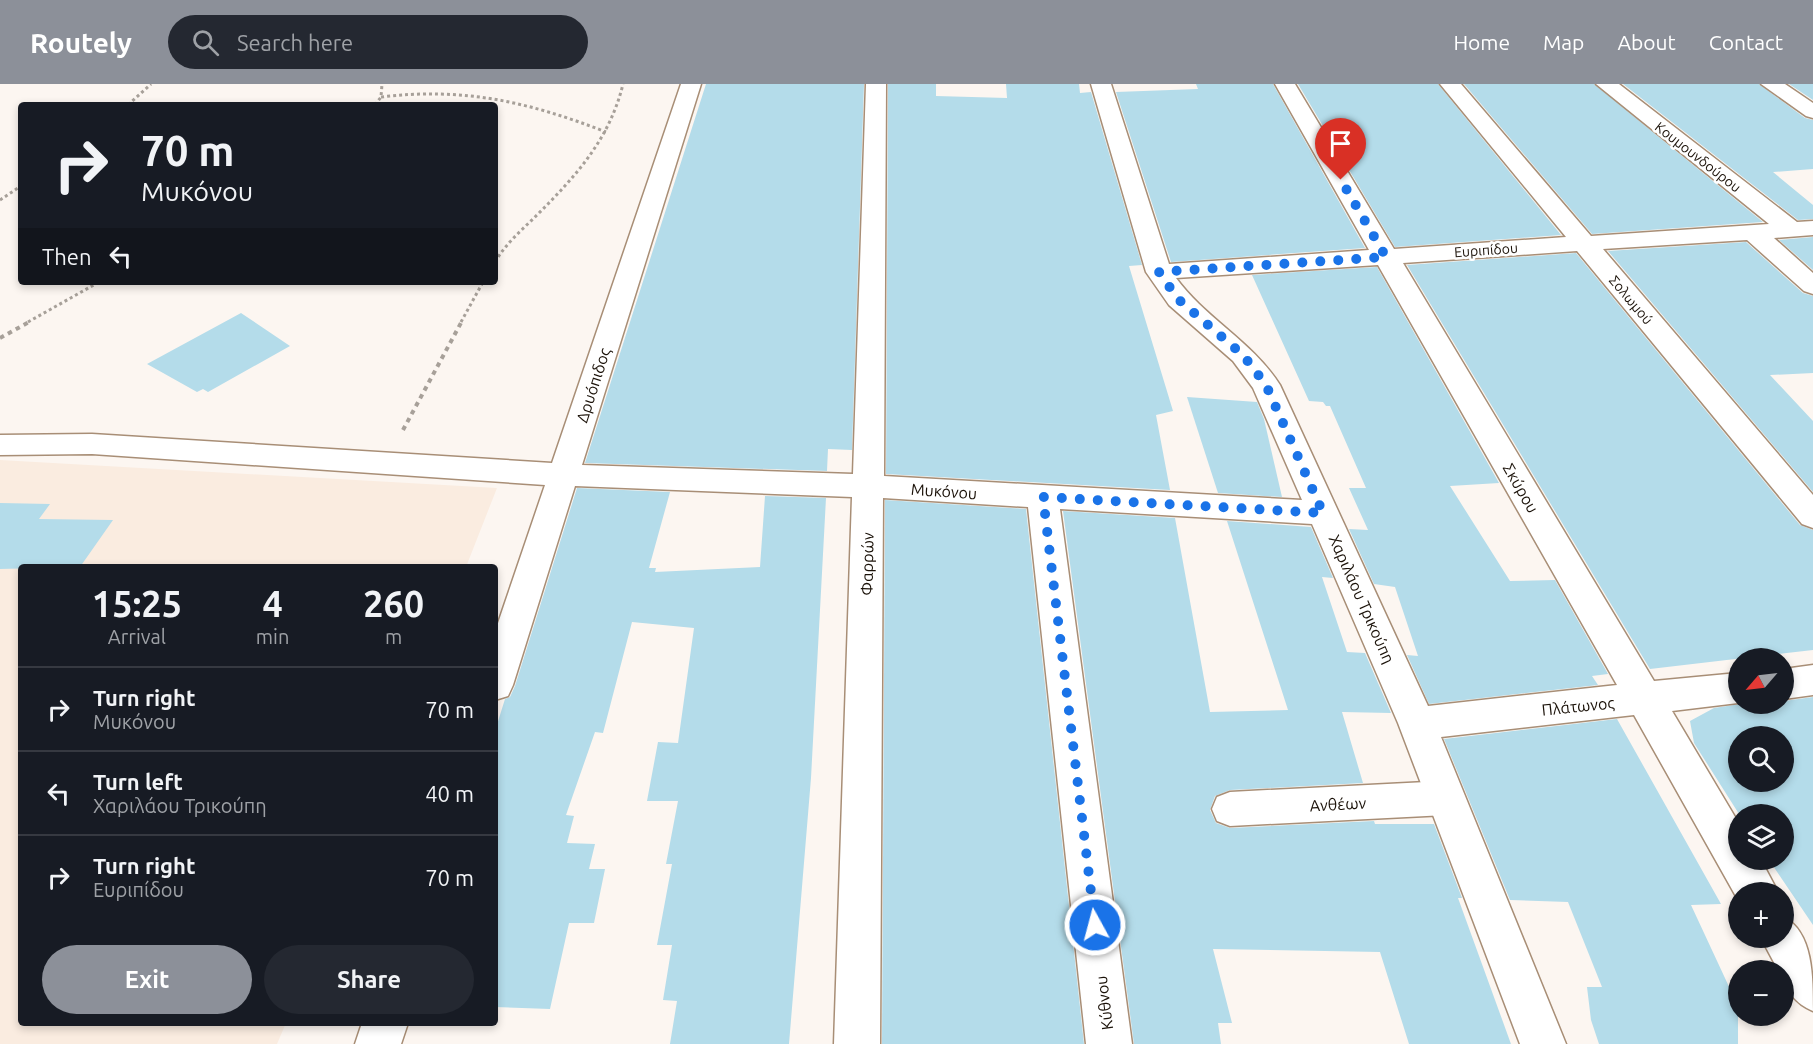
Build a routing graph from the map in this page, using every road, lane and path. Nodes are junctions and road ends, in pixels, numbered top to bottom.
1 (151, 84) edge
2 (382, 84) edge
3 (623, 84) edge
4 (691, 84) edge
5 (876, 84) edge
6 (1101, 84) edge
7 (1285, 84) edge
8 (1450, 84) edge
9 (1606, 84) edge
10 (1772, 84) edge
11 (381, 97) junction
12 (131, 102) edge
13 (377, 102) edge
14 (1813, 112) edge
15 (606, 132) junction
16 (18, 188) edge
17 (0, 200) edge
18 (1802, 229) edge
19 (1753, 232) junction
20 (1584, 243) junction
21 (498, 257) edge
22 (1386, 257) junction
23 (1159, 272) junction
24 (94, 285) edge
25 (481, 285) edge
26 (1813, 286) edge
27 (0, 338) edge
28 (0, 445) edge
29 (385, 465) junction
30 (564, 475) junction
31 (868, 486) junction
32 (1043, 497) junction
33 (1323, 513) junction
34 (1813, 516) edge
35 (498, 676) edge
36 (1813, 680) edge
37 (1794, 683) edge
38 (1728, 689) edge
39 (1644, 699) junction
40 (1417, 723) junction
41 (1446, 798) junction
42 (1230, 809) dead end
43 (1751, 882) edge
44 (1789, 948) edge
45 (1813, 989) edge
46 (384, 1026) edge
47 (378, 1044) edge
48 (856, 1044) edge
49 (1109, 1044) edge
50 (1543, 1044) edge

1 - 12 path
2 - 11 path
3 - 15 path
4 - 30 street, Δρυόπιδος
5 - 31 street, Φαρρών
6 - 23 street, Χαριλάου Τρικούπη
7 - 22 street, Σκύρου
8 - 20 street, Σολωμού
9 - 18 street, Κουμουνδούρου
10 - 14 street
11 - 13 path
11 - 15 path
15 - 21 path
16 - 17 path
18 - 19 street, Ευριπίδου
19 - 20 street, Ευριπίδου
19 - 26 street
20 - 22 street, Ευριπίδου
20 - 34 street, Σολωμού
22 - 23 street, Ευριπίδου
22 - 39 street, Σκύρου
23 - 33 street, Χαριλάου Τρικούπη
24 - 27 path
25 - 29 path
28 - 29 street, Μυκόνου
29 - 30 street, Μυκόνου
30 - 31 street, Μυκόνου
30 - 35 street, Δρυόπιδος
31 - 32 street, Μυκόνου
31 - 48 street, Φαρρών
32 - 33 street, Μυκόνου
32 - 49 street, Κύθνου
33 - 40 street, Χαριλάου Τρικούπη
36 - 37 street
38 - 39 street, Πλάτωνος
39 - 40 street, Πλάτωνος
39 - 43 street, Σκύρου
40 - 41 street, Χαριλάου Τρικούπη
41 - 42 street, Ανθέων
41 - 50 street, Χαριλάου Τρικούπη
44 - 45 street
46 - 47 street

